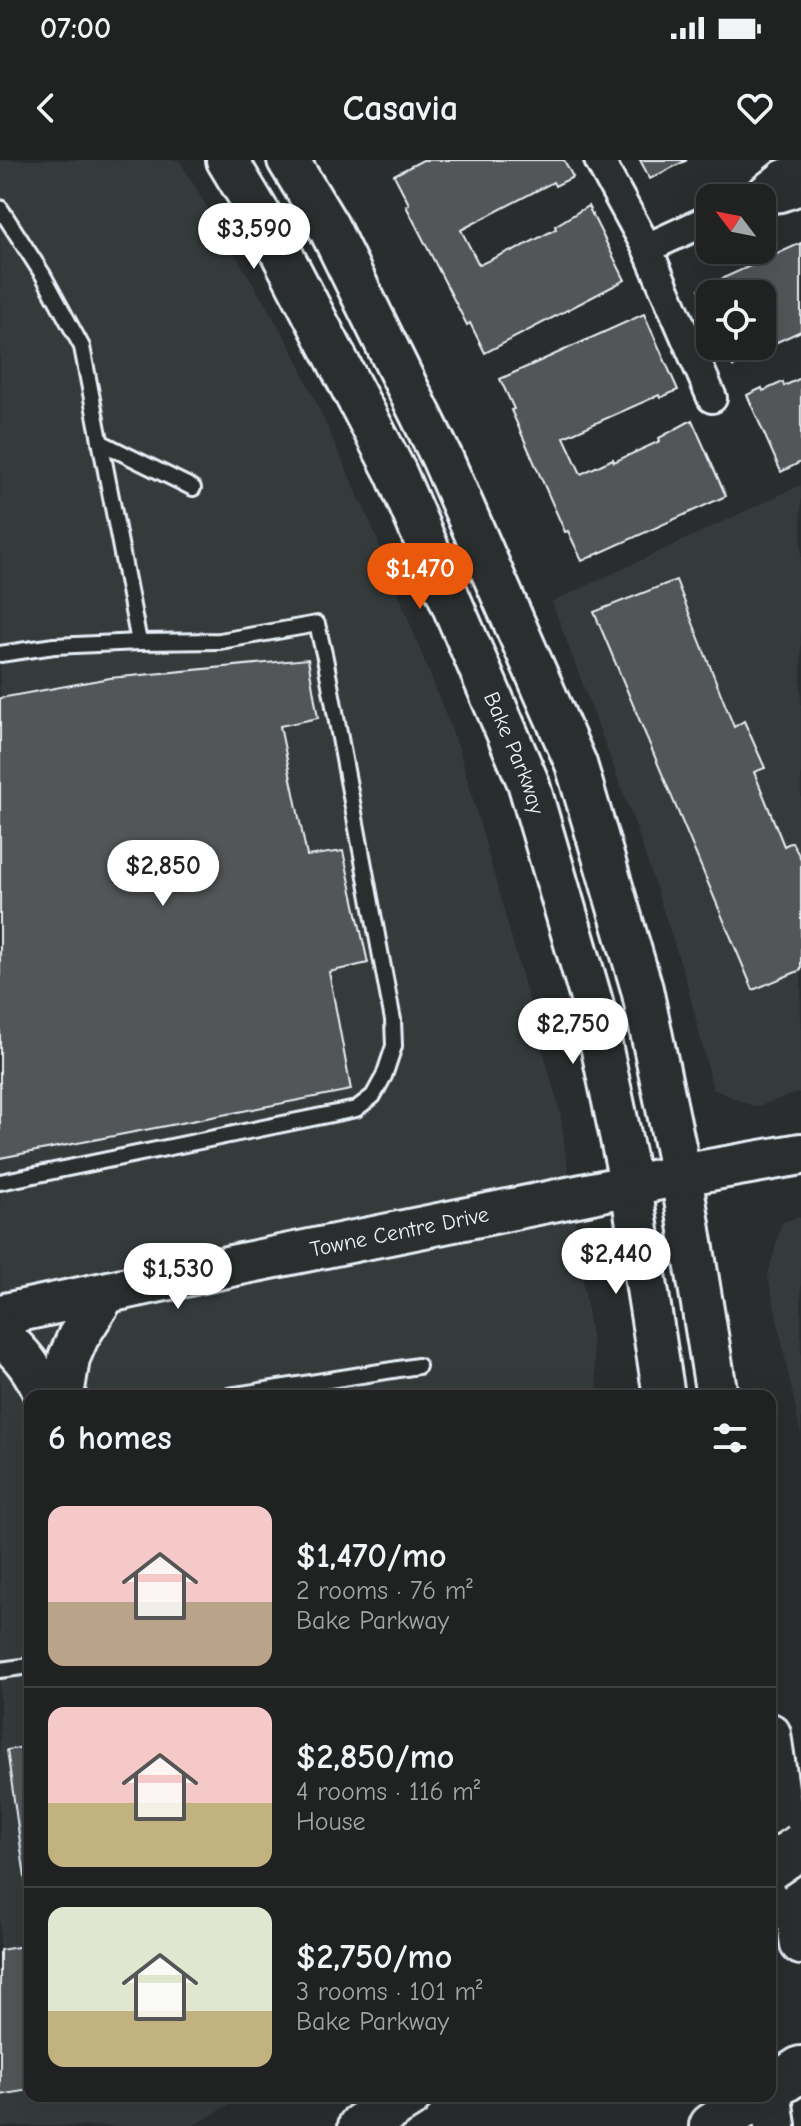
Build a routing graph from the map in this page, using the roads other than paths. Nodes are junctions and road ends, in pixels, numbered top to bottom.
1 (227, 160) edge
2 (288, 160) edge
3 (599, 160) edge
4 (801, 167) edge
5 (771, 184) edge
6 (801, 190) edge
7 (776, 198) edge
8 (0, 208) edge
9 (696, 225) edge
10 (271, 233) junction
11 (647, 248) junction
12 (712, 398) dead end
13 (100, 442) junction
14 (442, 458) junction
15 (193, 488) dead end
16 (139, 642) junction
17 (0, 654) edge
18 (801, 1154) edge
19 (681, 1175) junction
20 (0, 1182) edge
21 (631, 1186) junction
22 (105, 1294) junction
23 (0, 1315) edge
24 (0, 1335) edge
25 (418, 1366) dead end
26 (42, 1390) edge
27 (64, 1390) edge
28 (267, 1390) edge
29 (663, 1390) edge
30 (716, 1390) edge
31 (24, 1667) edge
32 (0, 1670) edge
33 (776, 1775) edge
34 (801, 1846) edge
35 (776, 1863) edge
36 (801, 1944) edge
37 (801, 2069) edge
38 (776, 2085) edge
39 (399, 2102) edge
40 (750, 2102) edge
41 (772, 2102) edge
42 (361, 2126) edge
43 (712, 2126) edge
44 (775, 2126) edge

1 - 10 main road, Bake Parkway
2 - 14 main road
3 - 11 street
4 - 5 street
6 - 7 street
8 - 13 lane
9 - 11 street
10 - 14 main road
10 - 21 main road, Bake Parkway
11 - 12 street
13 - 15 lane
13 - 16 lane
14 - 19 main road
16 - 17 lane
16 - 20 lane
18 - 19 main road, Towne Centre Drive
19 - 21 main road, Towne Centre Drive
19 - 30 main road
21 - 22 main road, Towne Centre Drive
21 - 29 main road, Bake Parkway
22 - 23 main road, Towne Centre Drive
22 - 27 main road
24 - 26 main road
25 - 28 lane
31 - 32 lane
33 - 36 main road
34 - 35 highway, bridge
37 - 38 highway
39 - 42 highway
40 - 43 highway
41 - 44 main road

